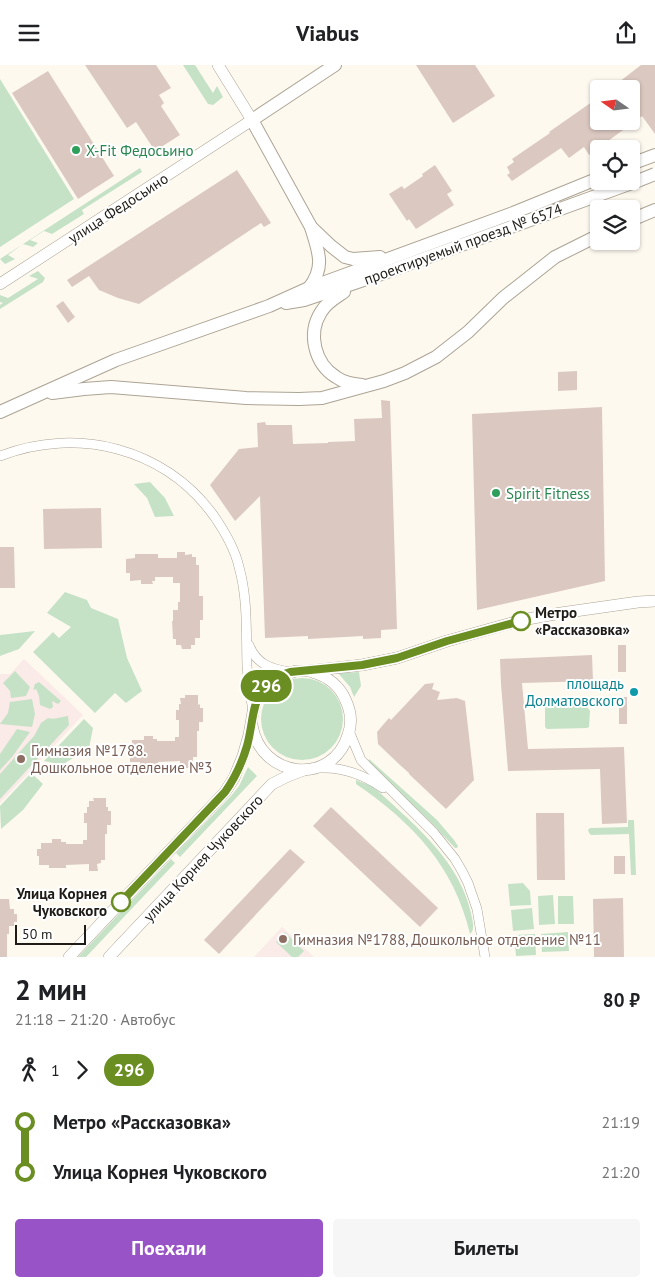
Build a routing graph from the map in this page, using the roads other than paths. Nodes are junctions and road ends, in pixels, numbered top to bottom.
1 (218, 65) edge
2 (335, 65) edge
3 (252, 120) junction
4 (655, 174) edge
5 (590, 182) edge
6 (655, 210) edge
7 (640, 216) edge
8 (311, 227) junction
9 (590, 240) edge
10 (399, 255) junction
11 (360, 281) junction
12 (0, 284) edge
13 (309, 288) junction
14 (269, 306) junction
15 (364, 385) junction
16 (37, 395) junction
17 (0, 412) edge
18 (0, 456) edge
19 (655, 601) edge
20 (246, 641) junction
21 (308, 671) junction
22 (290, 672) junction
23 (253, 715) junction
24 (349, 731) junction
25 (309, 769) junction
26 (398, 798) junction
27 (69, 957) edge
28 (109, 957) edge
29 (485, 957) edge

1 - 3 street
2 - 3 main road, улица Федосьино
3 - 8 main road
3 - 12 street, улица Федосьино
4 - 11 main road, проектируемый проезд № 6574, bridge
5 - 10 main road, проектируемый проезд № 6574
6 - 7 main road
8 - 10 main road
8 - 13 main road
9 - 15 main road
10 - 13 main road, проектируемый проезд № 6574
11 - 14 main road, проектируемый проезд № 6574
11 - 15 main road
13 - 14 main road, проектируемый проезд № 6574
14 - 16 main road, проектируемый проезд № 6574
15 - 16 main road
16 - 17 main road, проектируемый проезд № 6574
18 - 20 street
19 - 21 street, улица Корнея Чуковского
20 - 22 street
20 - 23 street
21 - 22 street, улица Корнея Чуковского
21 - 24 street, улица Корнея Чуковского
22 - 23 street, улица Корнея Чуковского
23 - 25 street
23 - 27 street, улица Корнея Чуковского
24 - 25 street, улица Корнея Чуковского
24 - 26 street
25 - 26 street
25 - 28 street, улица Корнея Чуковского
26 - 29 street

